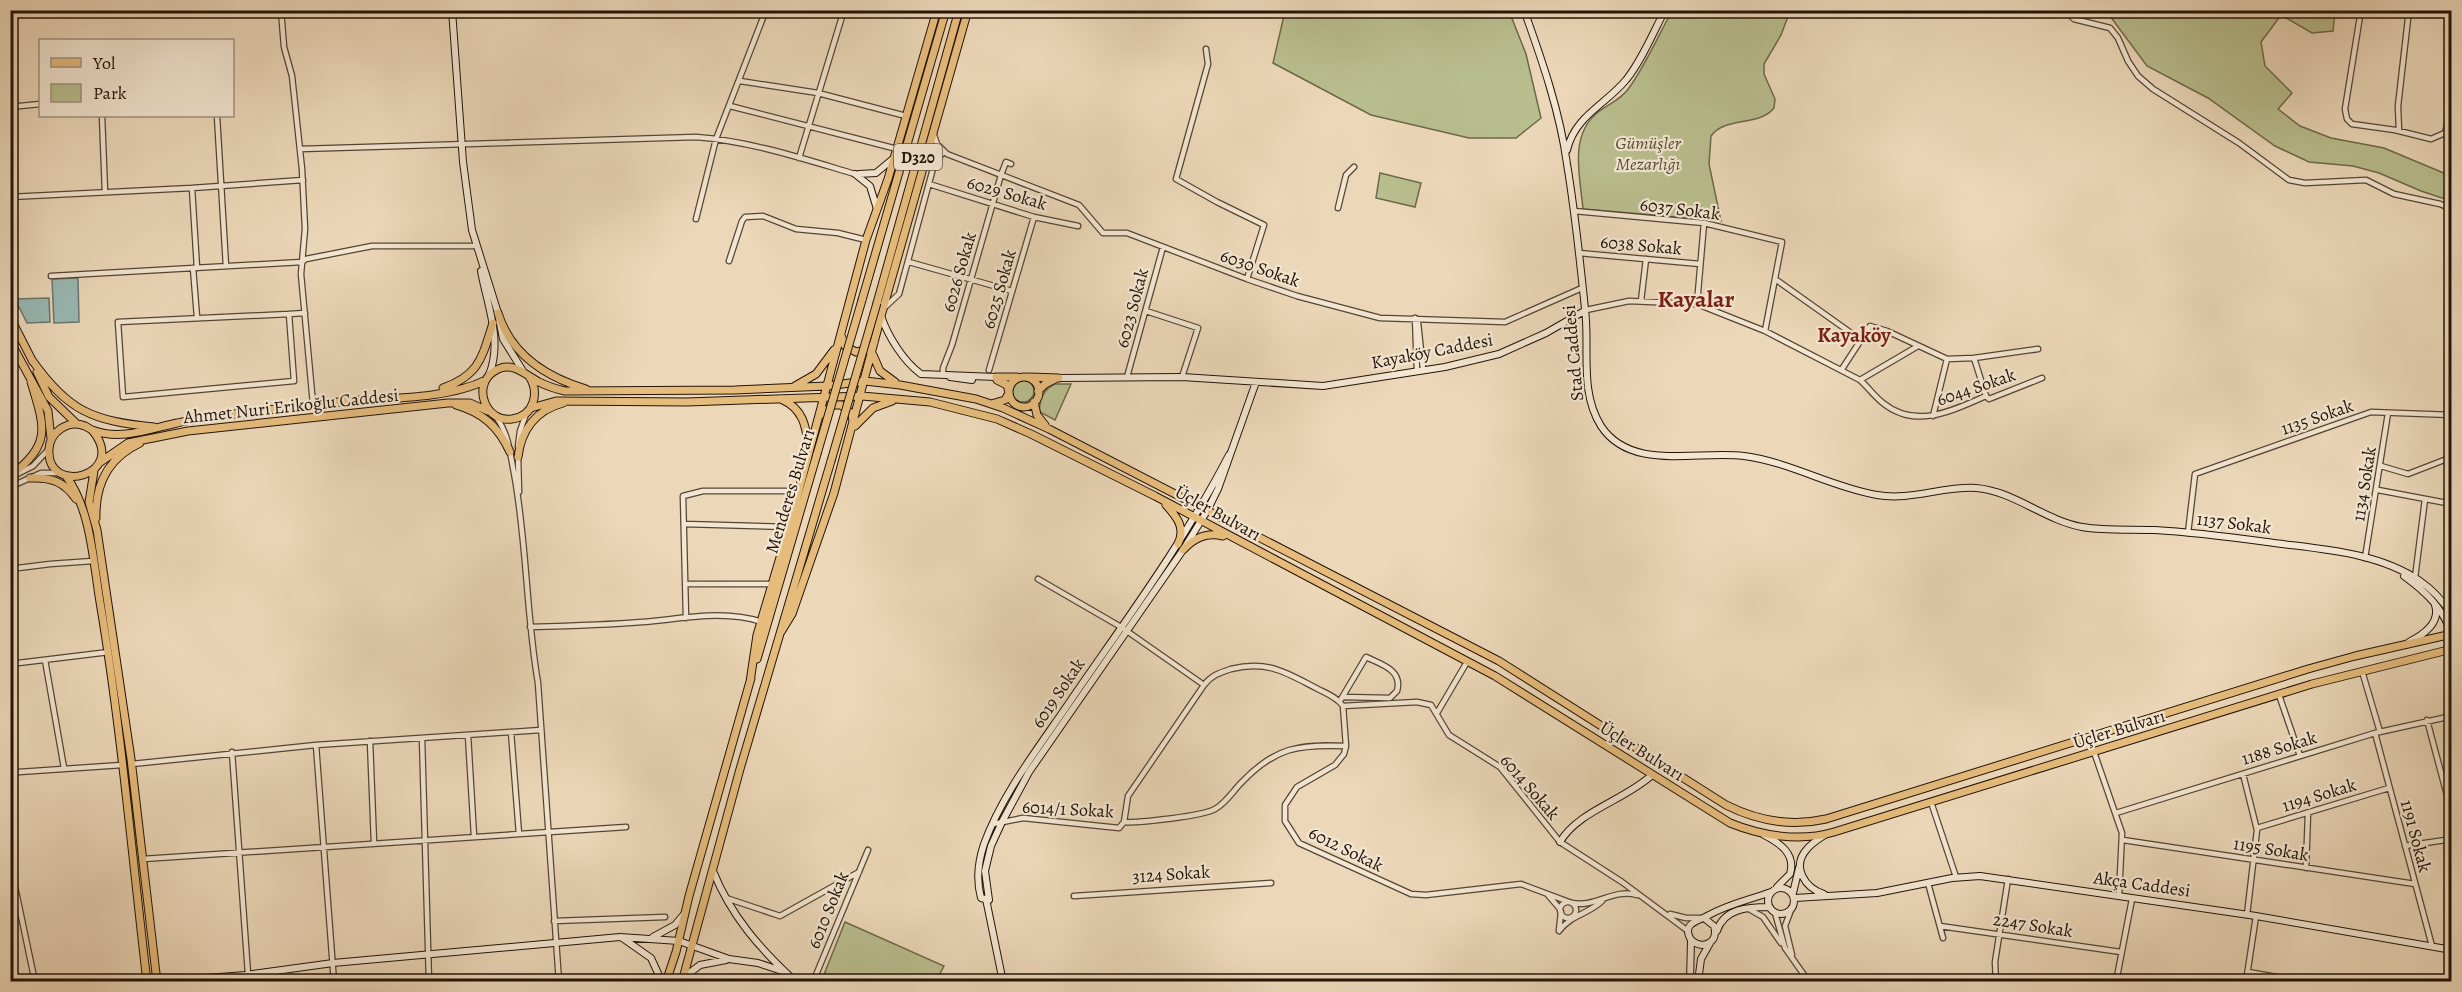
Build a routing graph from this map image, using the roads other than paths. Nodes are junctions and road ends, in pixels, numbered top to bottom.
1 (281, 10) edge
2 (452, 10) edge
3 (766, 10) edge
4 (844, 10) edge
5 (937, 10) edge
6 (946, 10) edge
7 (959, 10) edge
8 (968, 10) edge
9 (1524, 10) edge
10 (1665, 10) edge
11 (2064, 10) edge
12 (2361, 10) edge
13 (2409, 10) edge
14 (2448, 10) edge
15 (938, 37) junction
16 (928, 39) junction
17 (1206, 49) dead end
18 (955, 55) junction
19 (940, 79) junction
20 (740, 81) junction
21 (818, 93) junction
22 (2450, 98) edge
23 (39, 104) edge
24 (10, 106) edge
25 (730, 106) junction
26 (102, 117) edge
27 (218, 117) edge
28 (910, 117) junction
29 (808, 126) junction
30 (2398, 131) junction
31 (933, 132) junction
32 (716, 139) junction
33 (462, 144) junction
34 (300, 149) junction
35 (897, 149) junction
36 (1566, 153) junction
37 (945, 154) junction
38 (799, 158) junction
39 (894, 158) junction
40 (1011, 164) dead end
41 (924, 165) junction
42 (1354, 167) dead end
43 (855, 174) junction
44 (1001, 175) junction
45 (303, 180) junction
46 (929, 184) junction
47 (222, 185) junction
48 (192, 188) junction
49 (105, 192) junction
50 (10, 197) edge
51 (992, 204) junction
52 (1338, 208) dead end
53 (2451, 209) edge
54 (1574, 211) junction
55 (877, 213) junction
56 (1034, 217) junction
57 (696, 219) dead end
58 (1704, 223) junction
59 (1078, 226) dead end
60 (866, 240) junction
61 (477, 246) junction
62 (1163, 247) junction
63 (1579, 253) junction
64 (1646, 259) junction
65 (729, 261) dead end
66 (302, 262) junction
67 (909, 262) junction
68 (1700, 264) junction
69 (226, 266) junction
70 (195, 268) junction
71 (51, 276) dead end
72 (971, 279) junction
73 (1247, 279) junction
74 (1776, 279) junction
75 (1582, 288) junction
76 (1012, 291) junction
77 (1641, 301) junction
78 (1697, 304) junction
79 (880, 305) junction
80 (1586, 310) junction
81 (1146, 311) junction
82 (305, 313) junction
83 (498, 313) junction
84 (290, 314) junction
85 (881, 316) junction
86 (10, 317) edge
87 (197, 317) junction
88 (1415, 318) junction
89 (493, 323) junction
90 (1765, 331) junction
91 (841, 332) junction
92 (1862, 340) junction
93 (10, 341) edge
94 (875, 342) junction
95 (837, 345) junction
96 (1918, 346) junction
97 (2038, 349) dead end
98 (873, 354) junction
99 (1974, 358) junction
100 (1947, 359) junction
101 (32, 360) junction
102 (1842, 369) junction
103 (523, 370) junction
104 (989, 370) dead end
105 (1420, 370) junction
106 (944, 375) junction
107 (529, 376) junction
108 (1127, 376) junction
109 (1025, 377) junction
110 (1182, 377) junction
111 (487, 378) junction
112 (996, 378) junction
113 (1059, 378) junction
114 (2042, 378) dead end
115 (1860, 380) junction
116 (865, 381) junction
117 (31, 382) junction
118 (1256, 382) junction
119 (900, 385) junction
120 (827, 386) junction
121 (790, 387) junction
122 (1009, 390) junction
123 (1038, 391) junction
124 (594, 392) junction
125 (423, 395) junction
126 (824, 396) junction
127 (862, 396) junction
128 (1986, 396) junction
129 (776, 398) junction
130 (898, 399) junction
131 (573, 400) junction
132 (1034, 402) junction
133 (448, 403) junction
134 (313, 404) junction
135 (992, 404) junction
136 (528, 410) junction
137 (492, 413) junction
138 (2388, 413) junction
139 (2451, 415) edge
140 (1933, 416) junction
141 (818, 417) junction
142 (77, 424) junction
143 (156, 427) junction
144 (1048, 429) junction
145 (93, 430) junction
146 (852, 431) junction
147 (147, 439) junction
148 (51, 440) junction
149 (49, 449) junction
150 (510, 452) junction
151 (814, 453) junction
152 (518, 457) junction
153 (2451, 457) edge
154 (99, 463) junction
155 (2381, 466) junction
156 (94, 470) junction
157 (63, 474) junction
158 (10, 477) edge
159 (30, 478) junction
160 (10, 488) edge
161 (2378, 490) junction
162 (798, 491) junction
163 (2000, 493) joint
164 (1155, 496) junction
165 (2426, 499) junction
166 (519, 500) junction
167 (2451, 504) edge
168 (82, 509) junction
169 (1204, 509) junction
170 (1198, 520) junction
171 (684, 524) junction
172 (789, 527) junction
173 (97, 530) junction
174 (2188, 533) junction
175 (1237, 542) junction
176 (1181, 547) junction
177 (2365, 558) junction
178 (93, 561) junction
179 (2388, 565) junction
180 (10, 569) edge
181 (2415, 578) junction
182 (1038, 579) dead end
183 (685, 584) junction
184 (772, 584) junction
185 (2423, 591) junction
186 (2437, 595) junction
187 (2451, 605) edge
188 (2451, 615) edge
189 (686, 618) junction
190 (764, 623) junction
191 (530, 627) junction
192 (1121, 627) junction
193 (781, 632) junction
194 (1128, 632) junction
195 (2451, 635) edge
196 (2403, 645) junction
197 (2451, 649) edge
198 (109, 652) junction
199 (45, 660) junction
200 (1467, 662) junction
201 (10, 664) edge
202 (2362, 670) junction
203 (1204, 685) junction
204 (2278, 695) junction
205 (1342, 702) junction
206 (1437, 713) junction
207 (2451, 716) edge
208 (2427, 720) junction
209 (541, 730) junction
210 (511, 732) junction
211 (2377, 732) junction
212 (468, 735) junction
213 (422, 738) junction
214 (370, 741) junction
215 (316, 745) junction
216 (1346, 746) junction
217 (232, 752) junction
218 (2094, 752) junction
219 (2300, 756) junction
220 (132, 764) junction
221 (122, 765) junction
222 (64, 768) junction
223 (2242, 774) junction
224 (1652, 775) junction
225 (10, 776) edge
226 (2389, 788) junction
227 (1931, 802) junction
228 (2116, 813) junction
229 (2308, 813) junction
230 (2451, 814) edge
231 (1002, 822) junction
232 (1124, 822) junction
233 (993, 824) junction
234 (626, 827) dead end
235 (2257, 828) junction
236 (548, 832) junction
237 (1761, 833) junction
238 (519, 834) junction
239 (1826, 834) junction
240 (474, 837) junction
241 (2451, 839) edge
242 (425, 840) junction
243 (2123, 840) junction
244 (1560, 842) junction
245 (374, 843) junction
246 (325, 846) junction
247 (2405, 846) junction
248 (868, 850) dead end
249 (238, 852) junction
250 (143, 858) junction
251 (2253, 860) junction
252 (10, 863) edge
253 (1800, 867) junction
254 (2306, 868) junction
255 (713, 871) junction
256 (859, 872) junction
257 (1956, 877) junction
258 (2008, 879) junction
259 (1271, 883) dead end
260 (1928, 883) junction
261 (2415, 884) junction
262 (1774, 890) junction
263 (1546, 893) junction
264 (1828, 895) junction
265 (1074, 896) dead end
266 (1794, 896) junction
267 (2119, 896) junction
268 (724, 897) junction
269 (1645, 898) junction
270 (2132, 898) junction
271 (985, 899) junction
272 (1604, 900) junction
273 (1571, 903) junction
274 (1769, 907) junction
275 (1746, 908) junction
276 (1791, 910) junction
277 (1561, 911) junction
278 (1666, 912) junction
279 (685, 913) junction
280 (1776, 913) junction
281 (2247, 915) junction
282 (2256, 916) junction
283 (665, 917) dead end
284 (1571, 918) junction
285 (1702, 918) junction
286 (554, 921) junction
287 (1940, 926) junction
288 (1688, 931) junction
289 (2000, 933) junction
290 (1715, 935) junction
291 (620, 937) junction
292 (651, 938) junction
293 (1943, 938) dead end
294 (1690, 939) junction
295 (555, 941) junction
296 (679, 942) junction
297 (1711, 942) junction
298 (693, 946) junction
299 (2432, 946) junction
300 (2451, 951) edge
301 (2121, 952) junction
302 (1788, 953) junction
303 (427, 955) junction
304 (729, 959) junction
305 (333, 963) junction
306 (1796, 963) junction
307 (782, 971) junction
308 (2248, 972) junction
309 (246, 977) edge
310 (683, 980) edge
311 (35, 981) edge
312 (147, 981) edge
313 (152, 981) edge
314 (157, 981) edge
315 (334, 981) edge
316 (429, 981) edge
317 (559, 981) edge
318 (664, 981) edge
319 (796, 981) edge
320 (813, 981) edge
321 (1003, 981) edge
322 (1690, 981) edge
323 (1698, 981) edge
324 (1809, 981) edge
325 (1996, 981) edge
326 (2116, 981) edge
327 (2246, 981) edge
328 (2304, 981) edge

1 - 34 street
2 - 33 street
3 - 20 street
4 - 21 street
5 - 16 main road
6 - 15 main road, Menderes Bulvarı / D320
7 - 19 main road, Menderes Bulvarı / D320
8 - 18 main road
9 - 36 street, Stad Caddesi
10 - 36 street
11 - 53 street
12 - 30 street
13 - 30 street
14 - 22 street
15 - 16 street
15 - 28 main road, Menderes Bulvarı / D320
16 - 28 main road
17 - 73 street
18 - 19 main road
18 - 31 main road
19 - 79 main road, Menderes Bulvarı / D320
20 - 21 street
20 - 25 street
21 - 28 street
21 - 29 street
22 - 30 street
23 - 24 street
25 - 29 street
25 - 32 street
26 - 49 street
27 - 47 street
28 - 35 main road
28 - 151 main road, Menderes Bulvarı / D320, bridge
29 - 35 street
29 - 38 street
31 - 37 street
31 - 41 main road
32 - 33 street
32 - 38 street
32 - 57 street
33 - 34 street
33 - 61 street
34 - 45 street
35 - 39 main road
36 - 54 street, Stad Caddesi
37 - 41 street
37 - 44 street, 6030 Sokak
37 - 46 street
38 - 43 street
39 - 43 street
39 - 55 main road
40 - 44 street
41 - 79 main road
42 - 52 street
43 - 55 street
44 - 51 street, 6026 Sokak
44 - 62 street, 6030 Sokak
45 - 47 street
45 - 66 street
46 - 51 street, 6029 Sokak
46 - 67 street
47 - 48 street
47 - 69 street
48 - 49 street
48 - 70 street
49 - 50 street
51 - 56 street, 6029 Sokak
51 - 72 street, 6026 Sokak
54 - 58 street, 6037 Sokak
54 - 63 street, Stad Caddesi
55 - 60 main road
56 - 59 street, 6029 Sokak
56 - 76 street, 6025 Sokak
58 - 68 street
58 - 74 street, 6037 Sokak
60 - 65 street
60 - 91 main road
61 - 66 street
61 - 83 street
61 - 89 street
62 - 73 street, 6030 Sokak
62 - 81 street, 6023 Sokak
63 - 64 street, 6038 Sokak
63 - 75 street, Stad Caddesi
64 - 68 street, 6038 Sokak
64 - 77 street
66 - 69 street
66 - 82 street
67 - 72 street
67 - 79 street
68 - 78 street
69 - 70 street
70 - 71 street
70 - 87 street
72 - 76 street
72 - 106 street, 6026 Sokak
73 - 88 street, 6030 Sokak
74 - 90 street
74 - 92 street
75 - 80 street, Stad Caddesi
75 - 88 street, 6030 Sokak
76 - 104 street, 6025 Sokak
77 - 78 street, Kayaköy Caddesi
77 - 80 street, Kayaköy Caddesi
78 - 90 street, Kayaköy Caddesi
79 - 85 main road
79 - 193 main road, Menderes Bulvarı / D320, bridge
80 - 105 street, Kayaköy Caddesi
80 - 163 street, Stad Caddesi
81 - 108 street, 6023 Sokak
81 - 110 street
82 - 84 street
82 - 134 street
83 - 103 street
83 - 124 main road
84 - 87 street
84 - 87 street
85 - 94 main road
85 - 106 street
86 - 101 main road
88 - 105 street
89 - 111 street
89 - 125 main road
90 - 102 street, Kayaköy Caddesi
91 - 94 main road
91 - 95 main road
92 - 96 street
92 - 102 street
93 - 117 main road
94 - 98 main road
95 - 120 main road
95 - 121 main road
96 - 100 street
96 - 115 street
97 - 99 street
98 - 116 main road
98 - 119 main road
99 - 100 street
99 - 128 street
100 - 140 street
101 - 142 main road
101 - 143 main road
102 - 115 street, Kayaköy Caddesi
103 - 107 main road
103 - 111 main road
105 - 118 street, Kayaköy Caddesi
106 - 112 street
107 - 124 main road
107 - 136 main road
108 - 110 street, Kayaköy Caddesi
108 - 113 street, Kayaköy Caddesi
109 - 112 main road
109 - 113 main road
109 - 122 main road
109 - 123 main road
110 - 118 street, Kayaköy Caddesi
111 - 125 main road, Ahmet Nuri Erikoğlu Caddesi
111 - 137 main road
112 - 122 main road
113 - 123 main road
114 - 128 street, 6044 Sokak
115 - 140 street, 6044 Sokak
116 - 119 main road, Üçler Bulvarı
116 - 120 main road, Üçler Bulvarı
116 - 127 main road
117 - 148 main road
117 - 158 main road
118 - 169 street, 6019 Sokak
119 - 135 main road, Üçler Bulvarı
120 - 121 main road
120 - 126 main road
121 - 124 main road
122 - 132 main road
122 - 135 main road
123 - 132 main road
125 - 134 main road, Ahmet Nuri Erikoğlu Caddesi
126 - 127 main road, Üçler Bulvarı
126 - 129 main road
126 - 141 main road
127 - 130 main road, Üçler Bulvarı
127 - 146 main road
128 - 140 street, 6044 Sokak
129 - 131 main road
129 - 151 main road
130 - 146 main road
130 - 164 main road, Üçler Bulvarı
131 - 136 main road
131 - 152 main road
132 - 144 main road
133 - 137 main road, Ahmet Nuri Erikoğlu Caddesi
133 - 147 main road, Ahmet Nuri Erikoğlu Caddesi
133 - 150 main road
134 - 143 main road, Ahmet Nuri Erikoğlu Caddesi
135 - 144 main road, Üçler Bulvarı
136 - 137 main road
136 - 152 street
137 - 150 street
138 - 139 street, 1135 Sokak
138 - 155 street, 1134 Sokak
138 - 174 street, 1135 Sokak
141 - 146 main road
141 - 151 main road
142 - 145 main road
142 - 148 main road
143 - 145 main road, Ahmet Nuri Erikoğlu Caddesi
144 - 169 main road, Üçler Bulvarı
145 - 154 main road
146 - 193 main road
147 - 154 main road, Ahmet Nuri Erikoğlu Caddesi
147 - 173 main road
148 - 149 main road
149 - 157 main road
149 - 158 street
150 - 166 street
151 - 162 main road
151 - 190 main road, Menderes Bulvarı
152 - 166 street
153 - 155 street
154 - 156 main road
155 - 161 street, 1134 Sokak
156 - 157 main road
156 - 173 main road
157 - 159 street
157 - 168 main road
159 - 160 street
159 - 168 main road
161 - 165 street
161 - 177 street, 1134 Sokak
162 - 171 street
162 - 172 main road
163 - 174 street, 1137 Sokak
164 - 170 main road, Üçler Bulvarı
164 - 176 main road
165 - 167 street
165 - 181 street
166 - 191 street
168 - 178 main road
169 - 170 street, 6019 Sokak
169 - 196 main road, Üçler Bulvarı
170 - 175 main road, Üçler Bulvarı
170 - 176 street, 6019 Sokak
171 - 172 street
171 - 183 street
172 - 184 main road
173 - 220 main road
174 - 177 street, 1137 Sokak
175 - 176 main road
175 - 200 main road, Üçler Bulvarı
176 - 192 street, 6019 Sokak
176 - 194 street, 6019 Sokak
177 - 179 street, 1137 Sokak
178 - 180 street
178 - 198 main road
179 - 181 street, 1137 Sokak
179 - 185 street
181 - 186 street, 1137 Sokak
182 - 192 street
183 - 184 street
183 - 189 street
184 - 190 main road
185 - 195 street
185 - 196 street
186 - 187 street
186 - 188 street, 1137 Sokak
189 - 190 street
189 - 191 street
190 - 279 main road
191 - 209 street
192 - 194 street
192 - 233 street, 6019 Sokak
193 - 255 main road, Menderes Bulvarı
194 - 203 street
194 - 231 street, 6019 Sokak
195 - 196 main road, Üçler Bulvarı
197 - 202 main road, Üçler Bulvarı
198 - 199 street
198 - 221 main road
199 - 201 street
199 - 222 street
200 - 206 street
200 - 224 main road, Üçler Bulvarı
202 - 204 main road, Üçler Bulvarı
202 - 211 street, 1191 Sokak
203 - 205 street
203 - 232 street, 6014/1 Sokak
204 - 218 main road, Üçler Bulvarı
204 - 219 street
205 - 205 street
205 - 206 street
205 - 216 street
206 - 244 street, 6014 Sokak
207 - 208 street, 1188 Sokak
208 - 211 street, 1188 Sokak
208 - 230 street
209 - 210 street
209 - 236 street
210 - 212 street
210 - 238 street
211 - 219 street, 1188 Sokak
211 - 226 street, 1191 Sokak
212 - 213 street
212 - 240 street
213 - 214 street
213 - 242 street
214 - 215 street
214 - 245 street
215 - 217 street
215 - 246 street
216 - 232 street
216 - 263 street, 6012 Sokak
217 - 220 street
217 - 249 street
218 - 227 main road, Üçler Bulvarı
218 - 228 street
219 - 223 street, 1188 Sokak
220 - 250 main road
221 - 222 street
221 - 312 main road
222 - 225 street
223 - 228 street, 1188 Sokak
223 - 235 street
224 - 237 main road, Üçler Bulvarı
224 - 244 street
226 - 229 street, 1194 Sokak
226 - 247 street, 1191 Sokak
227 - 239 main road, Üçler Bulvarı
227 - 257 street
228 - 243 street
229 - 235 street, 1194 Sokak
229 - 254 street
231 - 232 street, 6014/1 Sokak
231 - 233 street, 6014/1 Sokak
231 - 271 street, 6019 Sokak
233 - 271 street, 6019 Sokak
234 - 236 street
235 - 251 street
236 - 238 street
236 - 286 street
237 - 239 main road, Üçler Bulvarı
237 - 262 street
238 - 240 street
239 - 253 street
240 - 242 street
241 - 247 street
242 - 245 street
242 - 303 street
243 - 251 street, 1195 Sokak
243 - 267 street
244 - 269 street, 6014 Sokak
245 - 246 street
246 - 249 street
246 - 305 street
247 - 261 street, 1191 Sokak
248 - 256 street, 6010 Sokak
249 - 250 street
249 - 309 street
250 - 314 main road
251 - 254 street, 1195 Sokak
251 - 281 street
252 - 311 street
253 - 264 street
253 - 266 street
254 - 261 street, 1195 Sokak
255 - 268 street
255 - 298 main road, Menderes Bulvarı
256 - 268 street
256 - 320 street, 6010 Sokak
257 - 258 street, Akça Caddesi
257 - 260 street, Akça Caddesi
258 - 267 street, Akça Caddesi
258 - 289 street
259 - 265 street, 3124 Sokak
260 - 264 street, Akça Caddesi
260 - 287 street
261 - 299 street, 1191 Sokak
262 - 266 street, Akça Caddesi
262 - 274 street
262 - 285 street
263 - 273 street, 6012 Sokak
263 - 277 street
264 - 266 street, Akça Caddesi
266 - 276 street
267 - 270 street, Akça Caddesi
268 - 307 street
269 - 272 street, 6012 Sokak
269 - 278 street, 6014 Sokak
270 - 281 street, Akça Caddesi
270 - 301 street
271 - 321 street
272 - 273 street, 6012 Sokak
272 - 284 street, 6012 Sokak
273 - 277 street
273 - 284 street
274 - 275 street
274 - 280 street
275 - 290 street
275 - 302 street
276 - 280 street
276 - 306 street
277 - 284 street
277 - 284 street
278 - 285 street, 6014 Sokak
278 - 288 street, 6014 Sokak
279 - 292 street
279 - 296 main road
280 - 302 street
281 - 282 street, Akça Caddesi
282 - 299 street, Akça Caddesi
282 - 308 street
283 - 286 street
285 - 288 street
285 - 290 street
286 - 295 street
287 - 289 street, 2247 Sokak
287 - 293 street
288 - 294 street
289 - 301 street, 2247 Sokak
289 - 325 street
290 - 297 street
291 - 292 street
291 - 295 street
291 - 318 street
292 - 296 street
294 - 297 street
294 - 322 street
295 - 303 street
295 - 317 street
296 - 298 street
296 - 318 main road
297 - 323 street
298 - 304 street
298 - 310 main road, Menderes Bulvarı
299 - 300 street, Akça Caddesi
301 - 326 street
302 - 306 street
303 - 305 street
303 - 316 street
304 - 307 street
304 - 310 street
305 - 309 street
305 - 315 street
306 - 324 street
307 - 319 street
308 - 327 street
308 - 328 street
309 - 314 street
313 - 314 street

